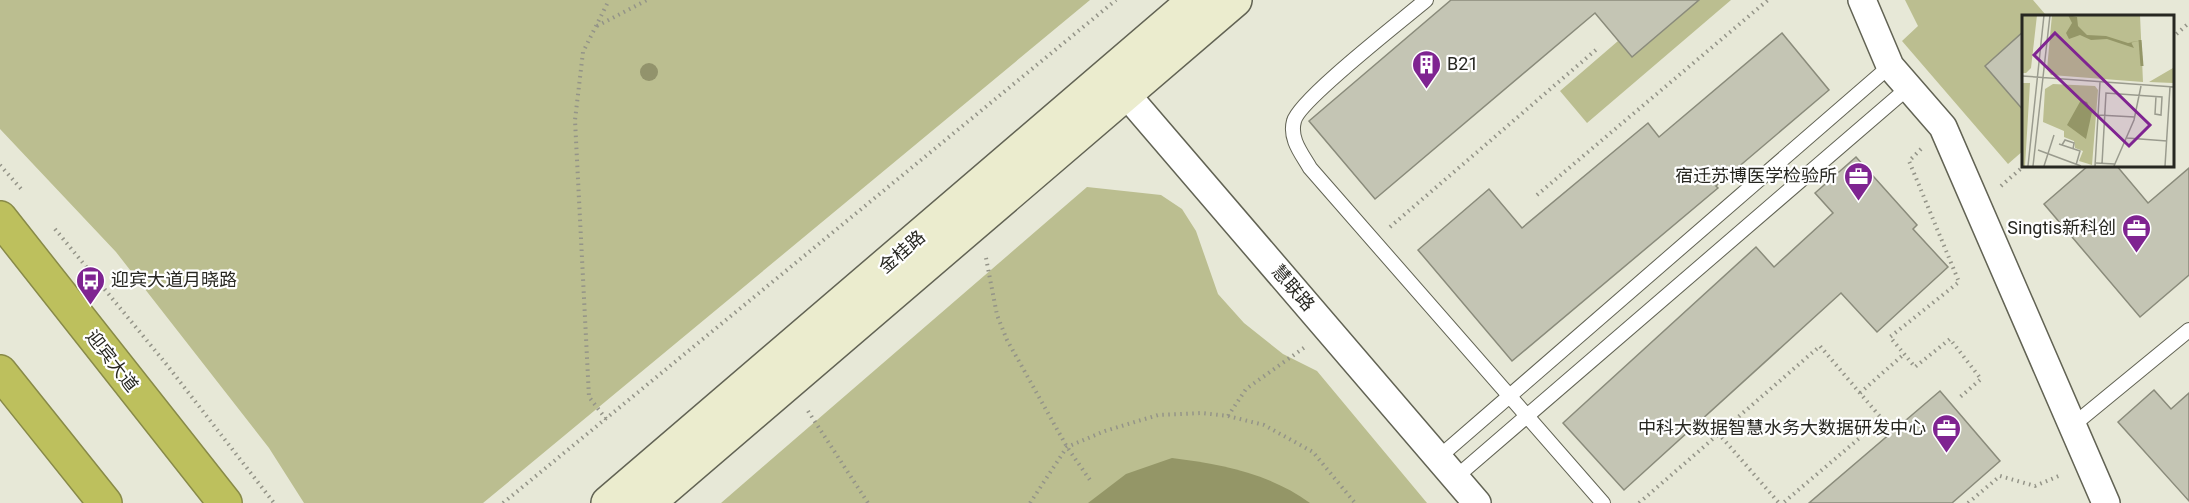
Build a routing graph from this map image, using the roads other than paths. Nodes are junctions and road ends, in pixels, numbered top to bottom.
1 (1195, 0) edge
2 (1235, 0) edge
3 (1426, 0) edge
4 (1862, 0) edge
5 (1890, 66) junction
6 (1117, 84) junction
7 (1909, 87) junction
8 (0, 218) edge
9 (2189, 330) edge
10 (0, 372) edge
11 (1508, 395) junction
12 (1526, 415) junction
13 (2073, 426) junction
14 (1446, 468) junction
15 (105, 503) edge
16 (225, 503) edge
17 (608, 503) edge
18 (648, 503) edge
19 (1477, 503) edge
20 (1603, 503) edge
21 (2106, 503) edge

1 - 6 street, 金桂路
2 - 6 street, 金桂路
3 - 11 lane
4 - 5 street
5 - 7 street
5 - 11 lane
6 - 14 street, 慧联路
6 - 17 street, 金桂路
6 - 18 street, 金桂路
7 - 12 lane
7 - 13 street
8 - 16 highway, 迎宾大道
9 - 13 lane
10 - 15 highway
11 - 12 lane
11 - 14 lane
12 - 14 lane
12 - 20 lane
13 - 21 street
14 - 19 street, 慧联路

